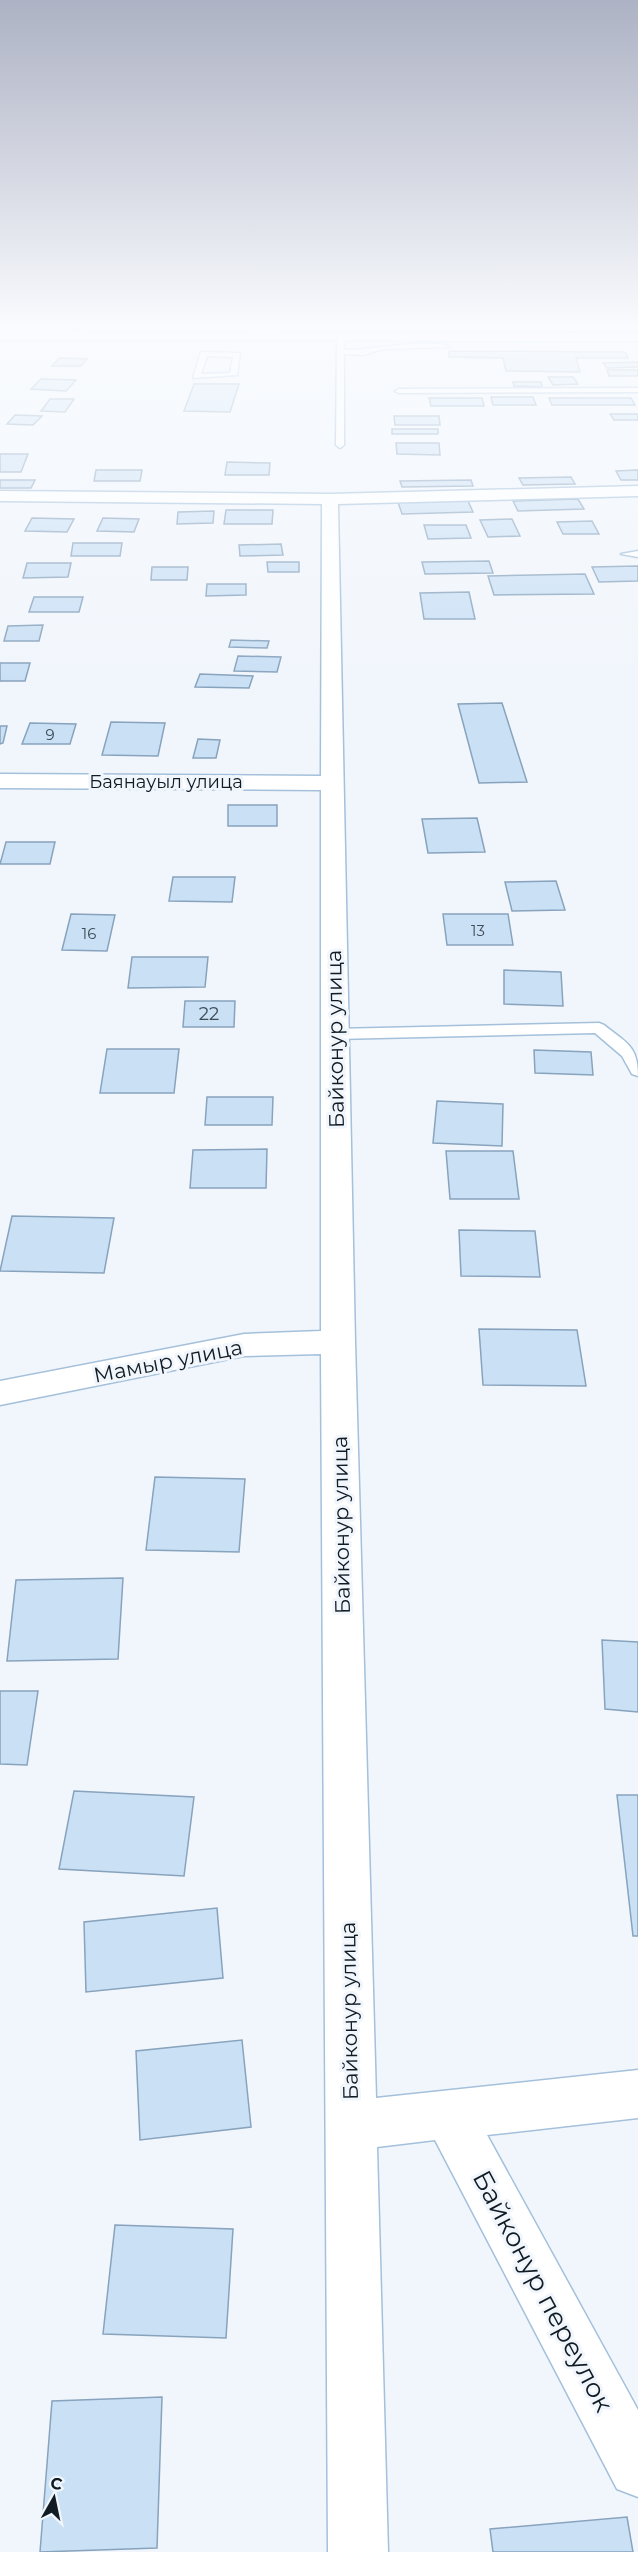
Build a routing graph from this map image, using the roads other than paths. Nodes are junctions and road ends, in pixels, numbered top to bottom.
1 (638, 491) edge
2 (0, 496) edge
3 (330, 499) junction
4 (626, 554) dead end
5 (638, 554) edge
6 (0, 781) edge
7 (333, 783) junction
8 (335, 1034) junction
9 (638, 1071) edge
10 (338, 1342) junction
11 (0, 1393) edge
12 (638, 2094) edge
13 (448, 2114) junction
14 (351, 2125) junction
15 (638, 2468) edge
16 (358, 2552) edge

1 - 3 street
2 - 3 street
3 - 7 street, Байконур улица
4 - 5 lane
6 - 7 street, Баянауыл улица
7 - 8 street, Байконур улица
8 - 9 lane
8 - 10 street, Байконур улица
10 - 11 street, Мамыр улица
10 - 14 street, Байконур улица
12 - 13 street
13 - 14 street
13 - 15 street, Байконур переулок
14 - 16 street, Байконур улица

